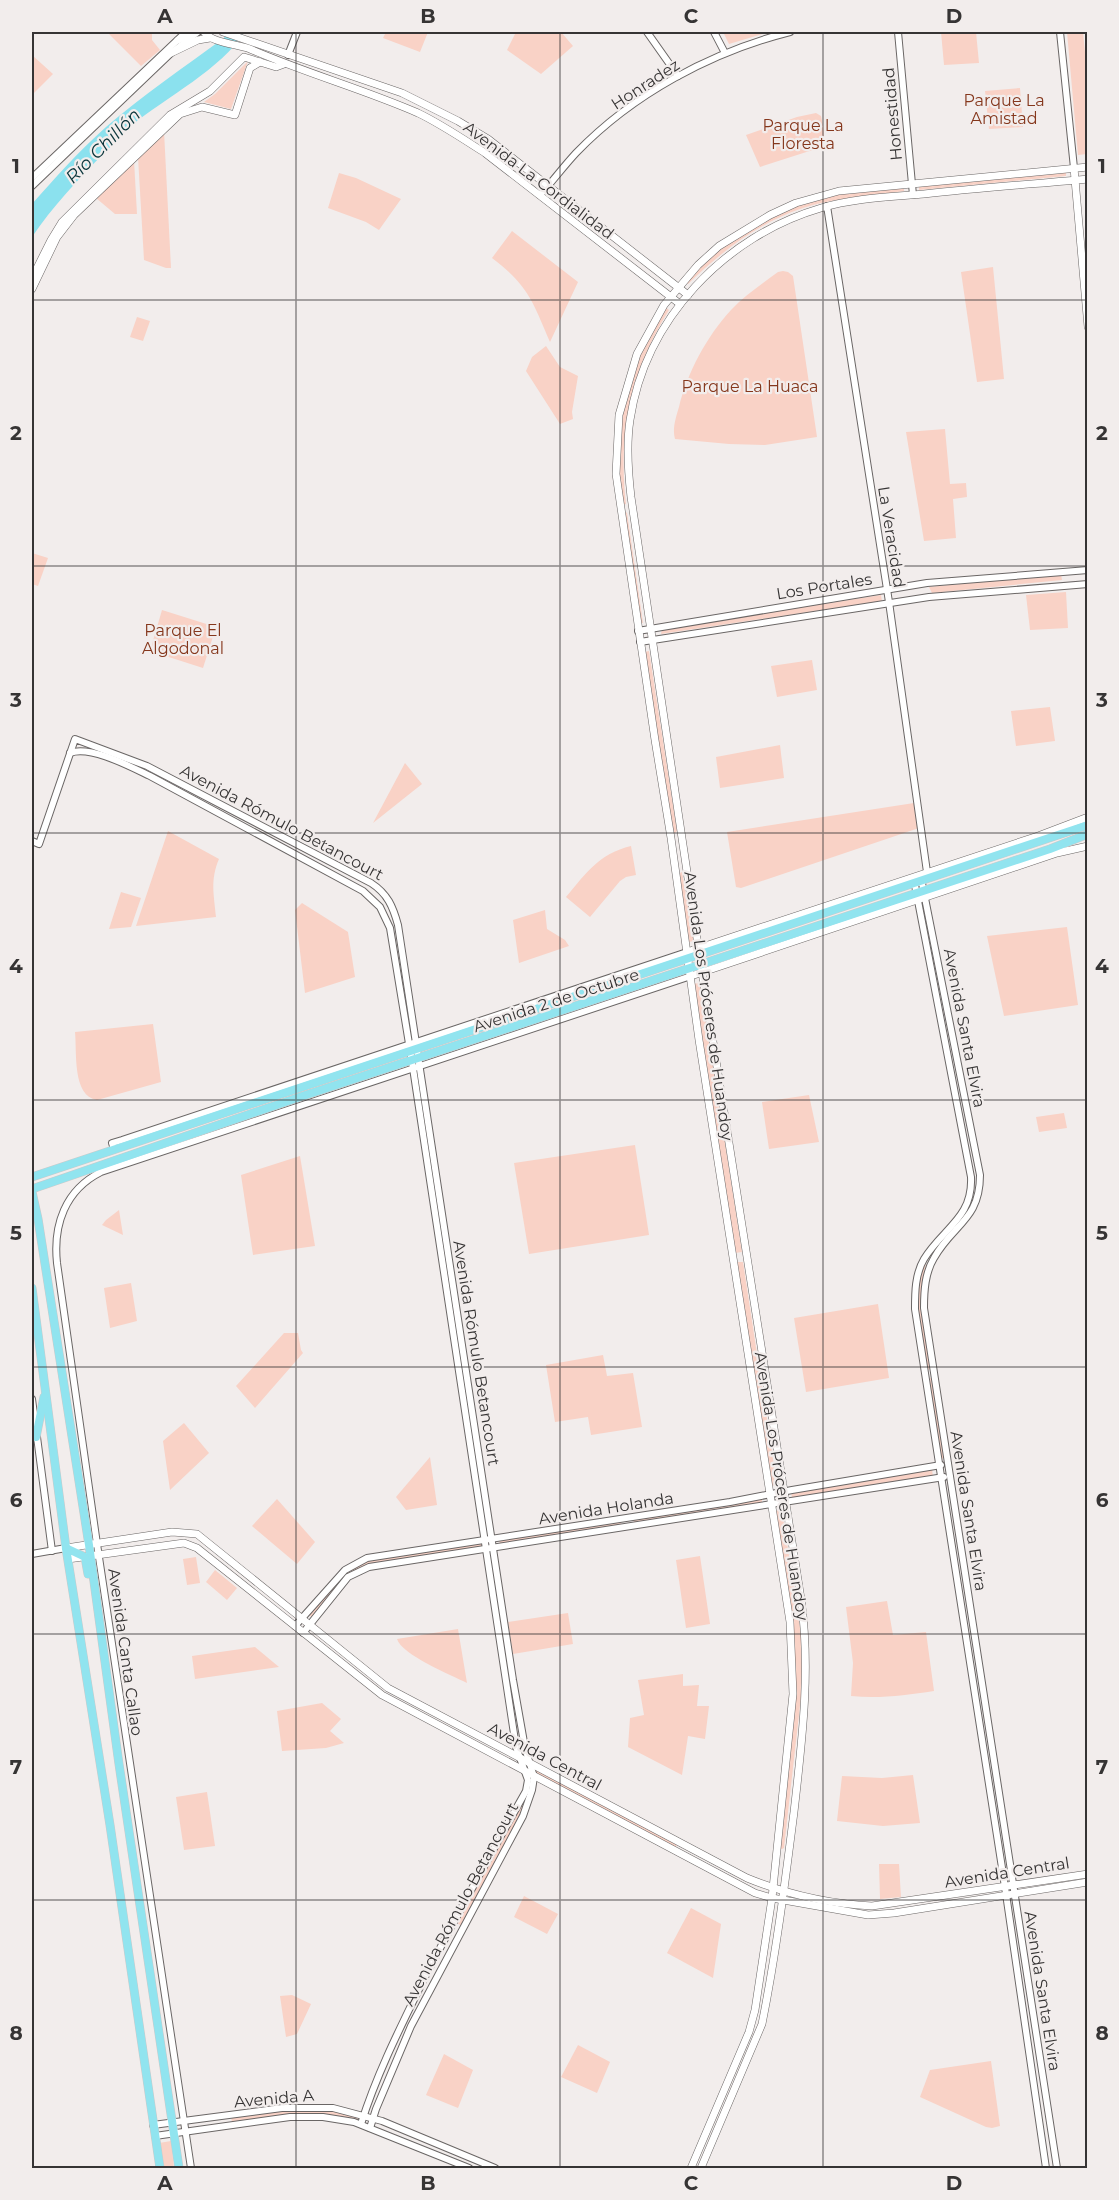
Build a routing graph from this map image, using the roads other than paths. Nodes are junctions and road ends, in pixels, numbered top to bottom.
1 (186, 32) edge
2 (196, 32) edge
3 (204, 32) edge
4 (223, 32) edge
5 (297, 32) edge
6 (647, 32) edge
7 (714, 32) edge
8 (790, 32) edge
9 (898, 32) edge
10 (1060, 32) edge
11 (214, 39) junction
12 (178, 40) junction
13 (246, 44) junction
14 (171, 53) junction
15 (724, 53) junction
16 (288, 54) junction
17 (260, 62) junction
18 (284, 64) junction
19 (678, 76) junction
20 (1088, 167) edge
21 (1074, 168) junction
22 (32, 177) edge
23 (1088, 179) edge
24 (1075, 180) junction
25 (912, 182) junction
26 (549, 185) junction
27 (32, 186) edge
28 (540, 195) junction
29 (914, 195) junction
30 (827, 206) junction
31 (32, 278) edge
32 (678, 287) junction
33 (32, 289) edge
34 (688, 295) junction
35 (670, 297) junction
36 (680, 304) junction
37 (1088, 327) edge
38 (632, 507) junction
39 (621, 508) junction
40 (1088, 570) edge
41 (1088, 584) edge
42 (886, 590) junction
43 (889, 602) junction
44 (651, 628) junction
45 (638, 631) junction
46 (653, 640) junction
47 (640, 642) junction
48 (70, 753) junction
49 (1088, 817) edge
50 (1088, 825) edge
51 (1066, 830) junction
52 (1088, 834) edge
53 (32, 841) edge
54 (1088, 846) edge
55 (920, 878) junction
56 (922, 895) junction
57 (699, 952) junction
58 (688, 956) junction
59 (702, 969) junction
60 (690, 973) junction
61 (413, 1047) junction
62 (416, 1064) junction
63 (113, 1146) junction
64 (118, 1166) joint
65 (32, 1177) edge
66 (48, 1183) junction
67 (32, 1190) edge
68 (38, 1219) junction
69 (32, 1288) edge
70 (46, 1387) junction
71 (32, 1399) edge
72 (34, 1440) edge
73 (948, 1464) junction
74 (939, 1465) junction
75 (950, 1476) junction
76 (941, 1478) junction
77 (784, 1492) junction
78 (770, 1495) junction
79 (785, 1502) junction
80 (772, 1505) junction
81 (492, 1539) junction
82 (484, 1540) junction
83 (93, 1544) junction
84 (494, 1547) junction
85 (66, 1548) junction
86 (485, 1549) junction
87 (52, 1551) junction
88 (32, 1554) edge
89 (91, 1556) junction
90 (68, 1559) junction
91 (970, 1604) junction
92 (961, 1605) junction
93 (301, 1617) junction
94 (309, 1624) junction
95 (295, 1626) junction
96 (303, 1633) junction
97 (519, 1758) junction
98 (529, 1763) junction
99 (526, 1773) junction
100 (534, 1777) junction
101 (1088, 1874) edge
102 (1088, 1882) edge
103 (773, 1889) junction
104 (1009, 1890) junction
105 (783, 1896) junction
106 (772, 1898) junction
107 (364, 2115) junction
108 (373, 2118) junction
109 (184, 2121) junction
110 (172, 2122) junction
111 (361, 2124) junction
112 (153, 2125) junction
113 (370, 2128) junction
114 (186, 2131) junction
115 (174, 2133) junction
116 (155, 2136) junction
117 (160, 2169) edge
118 (179, 2169) edge
119 (191, 2169) edge
120 (469, 2169) edge
121 (495, 2169) edge
122 (691, 2169) edge
123 (701, 2169) edge
124 (1046, 2169) edge
125 (1057, 2169) edge

1 - 12 street
2 - 12 main road
2 - 14 street
3 - 11 main road, Avenida La Cordialidad
4 - 13 main road, Avenida La Cordialidad
5 - 16 street
6 - 19 street
7 - 15 street
8 - 15 street, Honradez
9 - 25 street, Honestidad
10 - 21 street
11 - 13 main road, Avenida La Cordialidad
11 - 14 main road
12 - 22 street
13 - 16 main road, Avenida La Cordialidad
13 - 18 main road, Avenida La Cordialidad
14 - 27 street
15 - 19 street, Honradez
16 - 18 main road
16 - 26 main road, Avenida La Cordialidad
17 - 18 main road
17 - 31 main road
17 - 33 main road
18 - 28 main road, Avenida La Cordialidad
19 - 26 street, Honradez
20 - 21 main road, Avenida Los Próceres de Huandoy
21 - 24 main road
21 - 25 main road, Avenida Los Próceres de Huandoy
23 - 24 main road, Avenida Los Próceres de Huandoy
24 - 29 main road, Avenida Los Próceres de Huandoy
24 - 37 main road
25 - 29 street, Honestidad
25 - 32 main road, Avenida Los Próceres de Huandoy
26 - 28 street, Honradez
26 - 32 main road, Avenida La Cordialidad
28 - 35 main road, Avenida La Cordialidad
29 - 30 main road, Avenida Los Próceres de Huandoy
30 - 34 main road, Avenida Los Próceres de Huandoy
30 - 42 street, La Veracidad
32 - 34 main road, Avenida La Cordialidad
32 - 35 main road, Avenida Los Próceres de Huandoy
34 - 36 main road, Avenida Los Próceres de Huandoy
35 - 36 main road, Avenida La Cordialidad
35 - 39 main road, Avenida Los Próceres de Huandoy
36 - 38 main road, Avenida Los Próceres de Huandoy
38 - 39 main road
38 - 44 main road, Avenida Los Próceres de Huandoy
39 - 45 main road, Avenida Los Próceres de Huandoy
40 - 42 street, Los Portales
41 - 43 street, Los Portales
42 - 43 street, La Veracidad
42 - 44 street, Los Portales
43 - 46 street, Los Portales
43 - 55 street, La Veracidad
44 - 45 street, Los Portales
44 - 46 main road, Avenida Los Próceres de Huandoy
45 - 47 main road, Avenida Los Próceres de Huandoy
46 - 47 street, Los Portales
46 - 57 main road, Avenida Los Próceres de Huandoy
47 - 58 main road, Avenida Los Próceres de Huandoy
48 - 53 street
48 - 61 street, Avenida Rómulo Betancourt
48 - 61 street, Avenida Rómulo Betancourt
49 - 51 main road, Avenida 2 de Octubre
50 - 51 main road, Avenida 2 de Octubre
51 - 55 main road, Avenida 2 de Octubre
52 - 56 main road, Avenida 2 de Octubre
54 - 56 main road, Avenida 2 de Octubre
55 - 56 street, Avenida Santa Elvira
55 - 57 main road, Avenida 2 de Octubre
56 - 59 main road, Avenida 2 de Octubre
56 - 73 street, Avenida Santa Elvira
56 - 74 street, Avenida Santa Elvira
57 - 58 main road, Avenida 2 de Octubre
57 - 59 main road, Avenida Los Próceres de Huandoy
58 - 60 main road, Avenida Los Próceres de Huandoy
58 - 61 main road, Avenida 2 de Octubre
59 - 60 main road, Avenida 2 de Octubre
59 - 77 main road, Avenida Los Próceres de Huandoy
60 - 62 main road, Avenida 2 de Octubre
60 - 78 main road, Avenida Los Próceres de Huandoy
61 - 62 street, Avenida Rómulo Betancourt
61 - 63 main road, Avenida 2 de Octubre
61 - 63 street, Avenida 2 de Octubre
62 - 64 street, Avenida 2 de Octubre
62 - 66 main road, Avenida 2 de Octubre
62 - 81 street, Avenida Rómulo Betancourt
62 - 82 street, Avenida Rómulo Betancourt
63 - 65 main road, Avenida 2 de Octubre
64 - 83 street, Avenida Canta Callao
66 - 67 main road, Avenida 2 de Octubre
66 - 68 main road
67 - 68 main road, Avenida Canta Callao
68 - 83 main road, Avenida Canta Callao
69 - 70 main road
70 - 72 main road
70 - 85 main road
71 - 72 street
72 - 87 street
73 - 74 street, Avenida Holanda
73 - 75 street, Avenida Santa Elvira
74 - 76 street, Avenida Santa Elvira
74 - 77 street, Avenida Holanda
75 - 76 street, Avenida Holanda
75 - 91 street, Avenida Santa Elvira
76 - 79 street, Avenida Holanda
76 - 92 street, Avenida Santa Elvira
77 - 78 street, Avenida Holanda
77 - 79 main road, Avenida Los Próceres de Huandoy
78 - 80 main road, Avenida Los Próceres de Huandoy
78 - 81 street, Avenida Holanda
79 - 80 street, Avenida Holanda
79 - 105 main road, Avenida Los Próceres de Huandoy
80 - 84 street, Avenida Holanda
80 - 103 main road, Avenida Los Próceres de Huandoy
81 - 82 street, Avenida Holanda
81 - 84 street, Avenida Rómulo Betancourt
82 - 86 street, Avenida Rómulo Betancourt
82 - 93 street, Avenida Holanda
83 - 85 main road, Avenida Central
83 - 89 main road, Avenida Canta Callao
83 - 93 main road, Avenida Central
84 - 86 street, Avenida Holanda
84 - 98 street, Avenida Rómulo Betancourt
85 - 87 street, Avenida Central
85 - 89 main road
85 - 90 main road
86 - 94 street, Avenida Holanda
86 - 97 street, Avenida Rómulo Betancourt
87 - 88 street, Avenida Central
89 - 90 main road, Avenida Central
89 - 95 main road, Avenida Central
89 - 109 street, Avenida Canta Callao
89 - 110 main road, Avenida Canta Callao
90 - 112 main road
91 - 92 street
91 - 104 street, Avenida Santa Elvira
92 - 104 street, Avenida Santa Elvira
93 - 94 main road, Avenida Central
93 - 95 street, Avenida Holanda
94 - 96 street, Avenida Holanda
94 - 97 main road, Avenida Central
95 - 96 main road, Avenida Central
96 - 99 main road, Avenida Central
97 - 98 main road, Avenida Central
97 - 99 street, Avenida Rómulo Betancourt
98 - 100 street, Avenida Rómulo Betancourt
98 - 103 main road, Avenida Central
99 - 100 main road, Avenida Central
99 - 107 street, Avenida Rómulo Betancourt
100 - 106 main road, Avenida Central
100 - 108 street, Avenida Rómulo Betancourt
101 - 104 main road, Avenida Central
102 - 104 main road, Avenida Central
103 - 105 main road, Avenida Central
103 - 106 main road, Avenida Los Próceres de Huandoy
104 - 105 main road, Avenida Central
104 - 124 street, Avenida Santa Elvira
104 - 125 street, Avenida Santa Elvira
105 - 106 main road, Avenida Central
105 - 123 main road, Avenida Los Próceres de Huandoy
106 - 122 main road, Avenida Los Próceres de Huandoy
107 - 108 street, Avenida A
107 - 109 street, Avenida A
107 - 111 street, Avenida Rómulo Betancourt
108 - 113 street, Avenida Rómulo Betancourt
108 - 121 street, Avenida A
109 - 110 street, Avenida A
109 - 114 street, Avenida Canta Callao
110 - 112 street, Avenida A
110 - 115 main road, Avenida Canta Callao
111 - 113 street, Avenida A
111 - 114 street, Avenida A
112 - 116 main road
113 - 120 street, Avenida A
114 - 115 street, Avenida A
114 - 119 street, Avenida Canta Callao
115 - 116 street, Avenida A
115 - 118 main road, Avenida Canta Callao
116 - 117 main road

